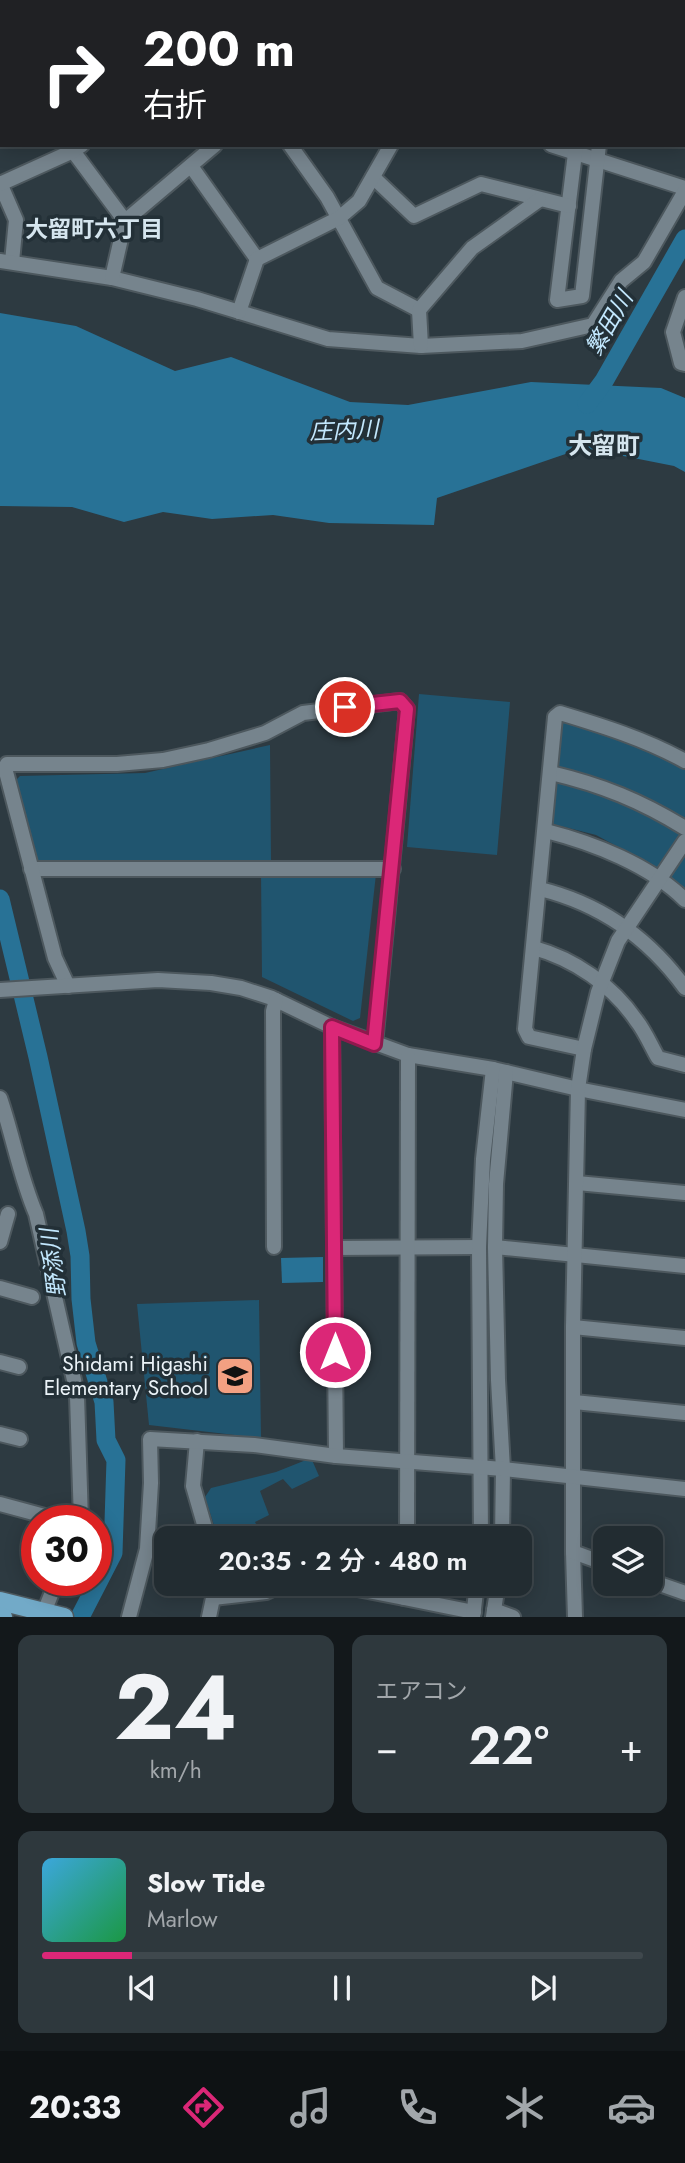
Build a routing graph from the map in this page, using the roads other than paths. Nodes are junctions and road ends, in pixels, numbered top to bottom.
1 (213, 147) edge
2 (291, 147) edge
3 (390, 147) edge
4 (77, 148) edge
5 (575, 149) edge
6 (598, 152) edge
7 (191, 166) junction
8 (373, 177) junction
9 (0, 184) edge
10 (685, 189) edge
11 (539, 200) junction
12 (569, 206) junction
13 (339, 218) junction
14 (125, 221) junction
15 (257, 259) junction
16 (6, 261) edge
17 (112, 278) junction
18 (684, 302) edge
19 (419, 310) junction
20 (239, 312) junction
21 (421, 346) junction
22 (685, 363) edge
23 (685, 761) edge
24 (551, 773) junction
25 (685, 828) edge
26 (546, 831) junction
27 (685, 841) edge
28 (32, 869) junction
29 (393, 869) junction
30 (660, 880) junction
31 (540, 889) junction
32 (685, 900) edge
33 (627, 930) junction
34 (534, 948) junction
35 (602, 983) junction
36 (68, 986) junction
37 (685, 988) edge
38 (0, 990) edge
39 (276, 1000) junction
40 (332, 1027) junction
41 (374, 1044) junction
42 (584, 1049) junction
43 (408, 1055) junction
44 (685, 1065) edge
45 (499, 1071) junction
46 (578, 1089) junction
47 (0, 1098) edge
48 (685, 1110) edge
49 (577, 1183) junction
50 (685, 1193) edge
51 (8, 1214) dead end
52 (0, 1242) edge
53 (408, 1246) junction
54 (274, 1247) dead end
55 (479, 1247) junction
56 (495, 1247) junction
57 (335, 1248) junction
58 (574, 1255) junction
59 (685, 1266) edge
60 (0, 1288) edge
61 (32, 1297) dead end
62 (573, 1327) junction
63 (685, 1338) edge
64 (0, 1362) edge
65 (19, 1367) dead end
66 (574, 1402) junction
67 (685, 1413) edge
68 (0, 1434) edge
69 (20, 1439) dead end
70 (197, 1441) junction
71 (336, 1456) junction
72 (409, 1461) junction
73 (482, 1468) junction
74 (503, 1469) junction
75 (572, 1478) junction
76 (685, 1489) edge
77 (0, 1504) edge
78 (80, 1505) edge
79 (21, 1510) edge
80 (205, 1526) edge
81 (407, 1526) edge
82 (481, 1526) edge
83 (502, 1526) edge
84 (573, 1552) junction
85 (593, 1559) edge
86 (663, 1586) edge
87 (685, 1594) edge
88 (55, 1596) edge
89 (211, 1596) edge
90 (419, 1596) edge
91 (476, 1596) edge
92 (0, 1601) edge
93 (493, 1613) edge
94 (474, 1615) edge
95 (52, 1616) edge
96 (129, 1617) edge
97 (209, 1617) edge
98 (513, 1617) edge
99 (575, 1617) edge

1 - 7 street
2 - 13 street
3 - 8 street
4 - 9 street
4 - 14 street
5 - 6 street
5 - 12 street
6 - 10 street
6 - 12 street
7 - 14 street
7 - 15 street
8 - 11 street
8 - 13 street
9 - 16 street
10 - 21 street
11 - 12 street
11 - 19 street
13 - 15 street
13 - 19 street
14 - 17 street
15 - 20 street
16 - 17 street
17 - 20 street
18 - 22 street
19 - 21 street
20 - 21 street
23 - 24 street
24 - 25 street
24 - 26 street
26 - 30 street
26 - 31 street
27 - 30 street
28 - 29 street
28 - 29 street
28 - 36 street
29 - 41 street
30 - 32 street
30 - 33 street
31 - 33 street
31 - 34 street
33 - 35 street
33 - 37 street
34 - 35 street
34 - 42 street
35 - 42 street
35 - 44 street
36 - 38 street
36 - 39 street
39 - 40 street
39 - 54 street
40 - 41 street
40 - 57 street
41 - 43 street
42 - 46 street
43 - 45 street
43 - 53 street
45 - 46 street
45 - 55 street
45 - 56 street
46 - 48 street
46 - 49 street
47 - 78 street
49 - 50 street
49 - 58 street
51 - 52 street
53 - 55 street
53 - 57 street
53 - 72 street
55 - 73 street
56 - 58 street
56 - 74 street
57 - 71 street
58 - 59 street
58 - 62 street
60 - 61 street
62 - 63 street
62 - 66 street
64 - 65 street
66 - 67 street
66 - 75 street
68 - 69 street
70 - 71 street
70 - 80 street
70 - 96 street
71 - 72 street
72 - 73 street
72 - 81 street
73 - 74 street
73 - 82 street
74 - 75 street
74 - 83 street
75 - 76 street
75 - 84 street
77 - 79 street
84 - 85 street
84 - 99 street
86 - 87 street
88 - 95 street
89 - 97 street
90 - 94 street
91 - 94 street
92 - 95 main road
93 - 98 street

